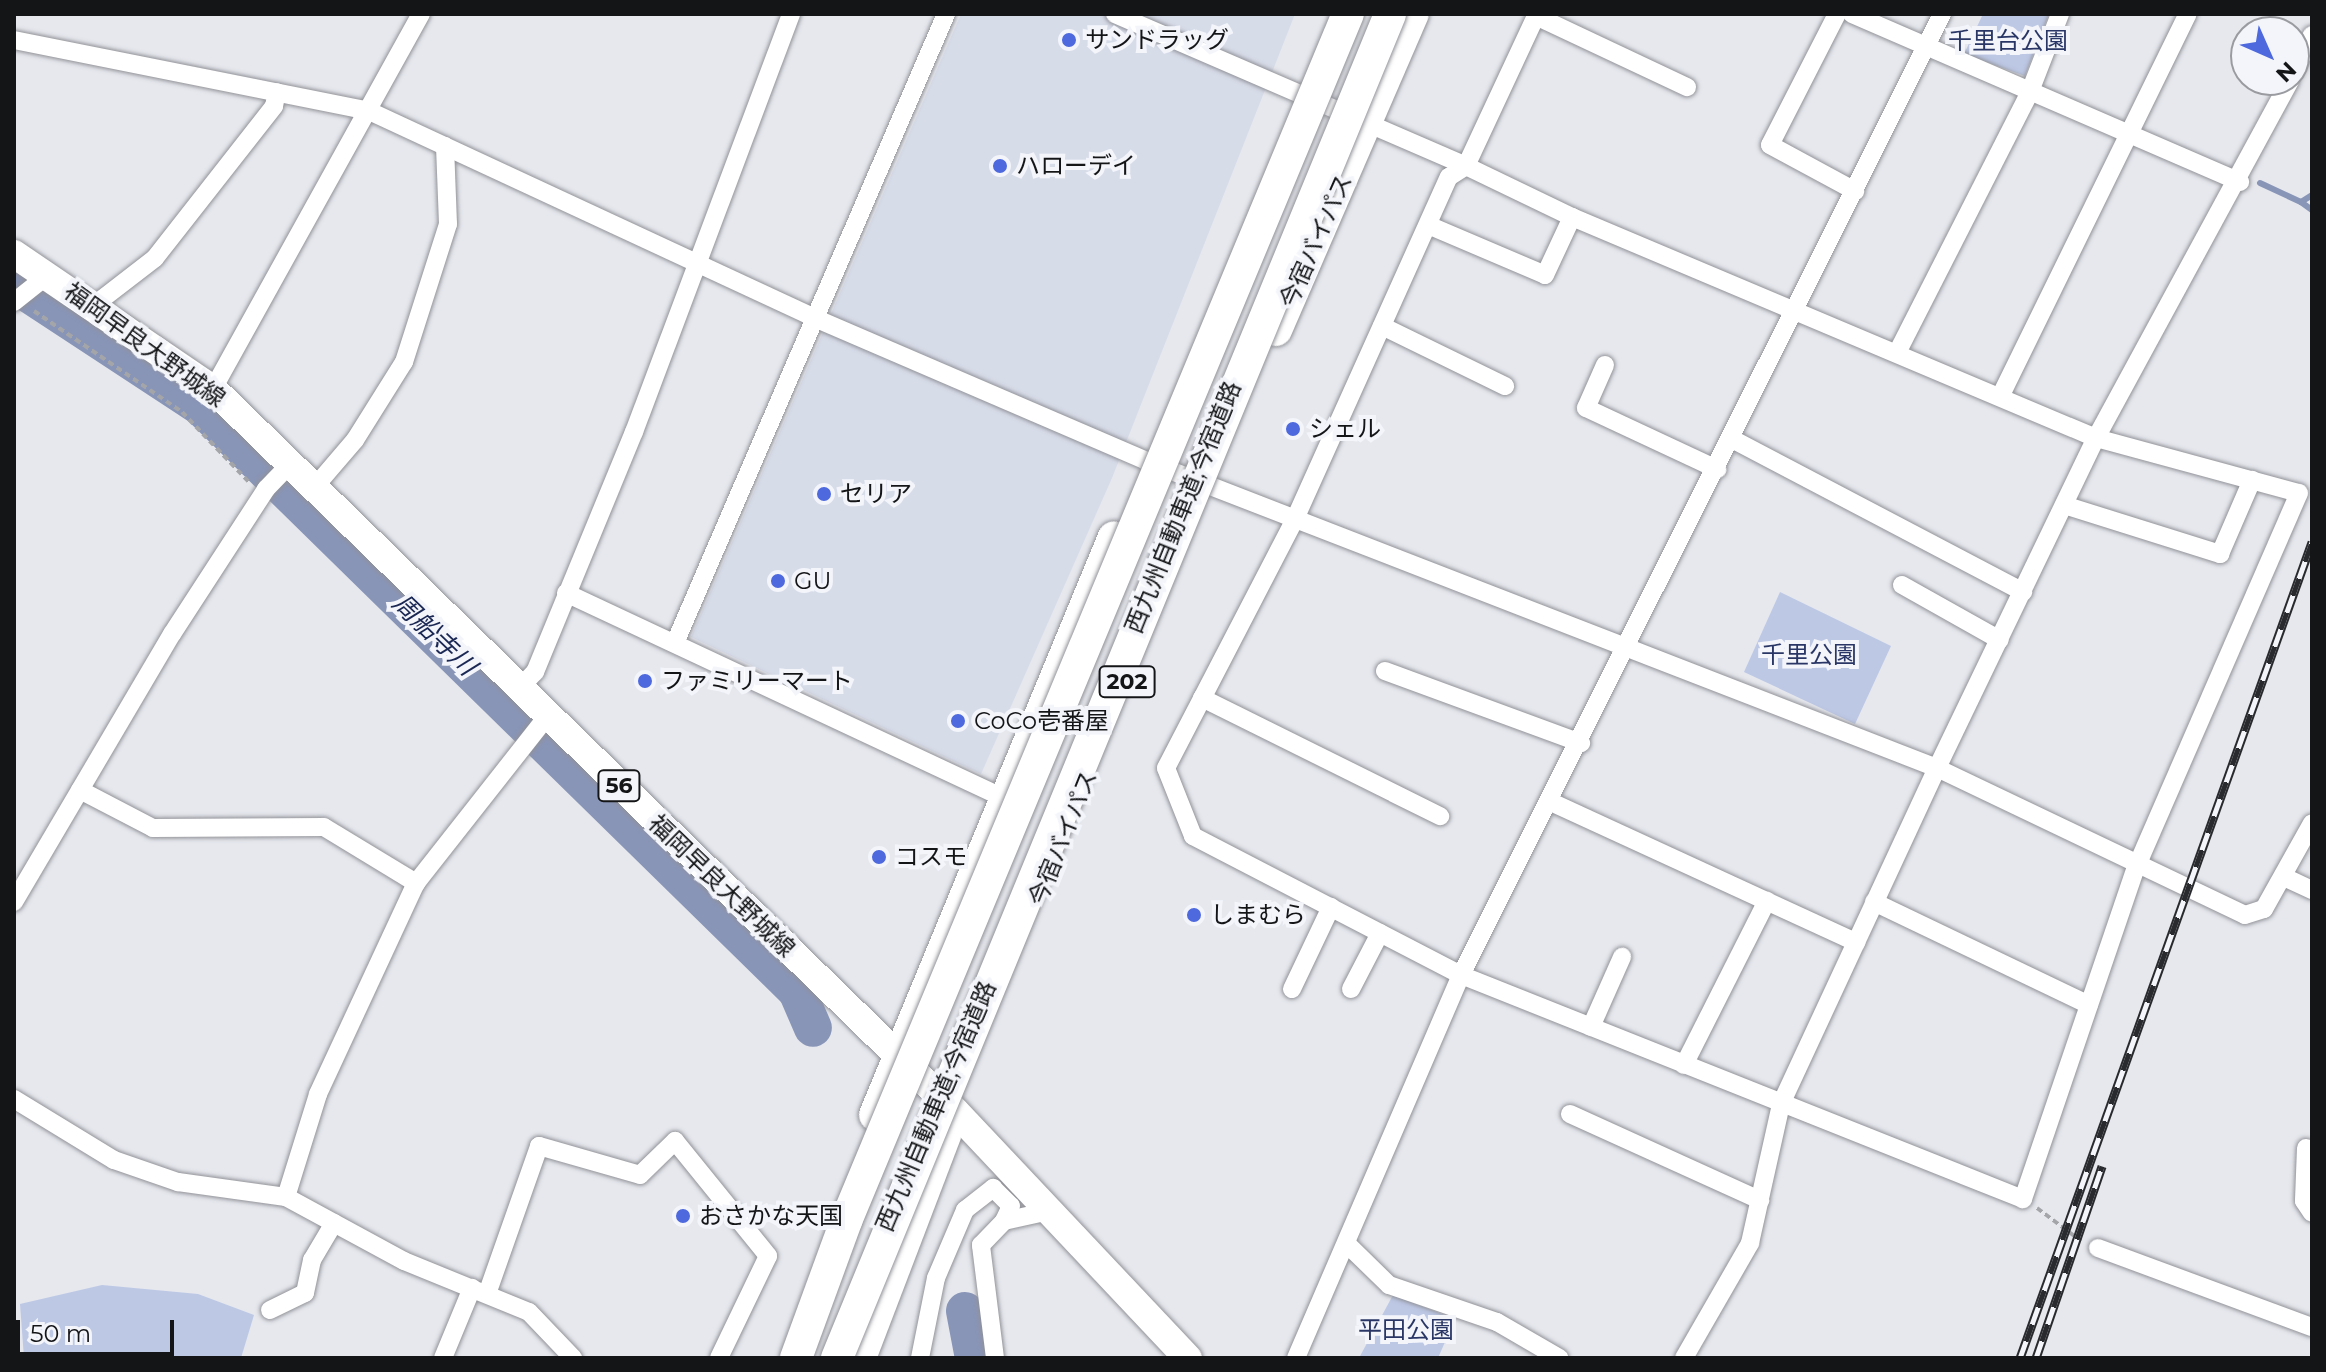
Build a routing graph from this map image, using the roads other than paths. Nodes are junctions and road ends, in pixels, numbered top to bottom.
1 (421, 14) edge
2 (791, 14) edge
3 (946, 14) edge
4 (1115, 14) edge
5 (1337, 14) edge
6 (1348, 14) edge
7 (1390, 14) edge
8 (1413, 14) edge
9 (1837, 14) edge
10 (1852, 14) edge
11 (1942, 14) edge
12 (2060, 14) edge
13 (2188, 14) edge
14 (1537, 15) edge
15 (14, 40) edge
16 (1927, 52) junction
17 (1687, 87) dead end
18 (277, 92) junction
19 (2029, 94) junction
20 (1303, 96) junction
21 (2282, 96) edge
22 (369, 111) junction
23 (1367, 124) junction
24 (2132, 137) junction
25 (445, 146) junction
26 (1466, 166) junction
27 (2240, 182) junction
28 (1855, 191) junction
29 (1572, 217) junction
30 (1428, 225) junction
31 (14, 254) edge
32 (697, 265) junction
33 (48, 275) junction
34 (22, 304) edge
35 (93, 306) junction
36 (1795, 309) junction
37 (810, 316) junction
38 (1382, 326) junction
39 (1899, 349) junction
40 (1605, 365) dead end
41 (1505, 386) dead end
42 (213, 389) junction
43 (2001, 395) junction
44 (2096, 438) junction
45 (1732, 439) junction
46 (1146, 461) junction
47 (289, 465) junction
48 (1717, 469) junction
49 (2252, 480) junction
50 (1208, 485) junction
51 (313, 489) junction
52 (2064, 505) junction
53 (1295, 519) junction
54 (1902, 585) dead end
55 (2023, 592) junction
56 (566, 593) junction
57 (2000, 640) junction
58 (675, 643) junction
59 (1632, 645) junction
60 (1385, 671) dead end
61 (518, 690) junction
62 (1202, 698) junction
63 (546, 718) junction
64 (1581, 743) junction
65 (1937, 768) junction
66 (80, 790) junction
67 (1003, 798) junction
68 (1551, 802) junction
69 (1440, 816) dead end
70 (2312, 823) edge
71 (2136, 867) junction
72 (2284, 877) junction
73 (416, 883) junction
74 (2312, 890) edge
75 (1767, 901) junction
76 (14, 902) edge
77 (1874, 902) junction
78 (1331, 907) junction
79 (1380, 933) junction
80 (1856, 942) junction
81 (1622, 957) dead end
82 (1461, 975) junction
83 (1292, 989) dead end
84 (1351, 989) dead end
85 (2089, 1005) junction
86 (1591, 1027) junction
87 (896, 1057) junction
88 (1684, 1065) junction
89 (14, 1099) edge
90 (1781, 1104) junction
91 (954, 1110) junction
92 (1570, 1114) dead end
93 (2306, 1148) dead end
94 (286, 1197) junction
95 (1760, 1200) junction
96 (1054, 1210) junction
97 (2312, 1213) edge
98 (1004, 1221) junction
99 (334, 1223) junction
100 (1349, 1246) junction
101 (2098, 1248) road end
102 (480, 1291) junction
103 (270, 1310) dead end
104 (2312, 1327) edge
105 (443, 1358) edge
106 (573, 1358) edge
107 (719, 1358) edge
108 (785, 1358) edge
109 (796, 1358) edge
110 (837, 1358) edge
111 (860, 1358) edge
112 (920, 1358) edge
113 (995, 1358) edge
114 (1188, 1358) edge
115 (1296, 1358) edge
116 (1559, 1358) edge
117 (1684, 1358) edge

1 - 22 street
2 - 32 street
3 - 37 street
4 - 20 street
5 - 20 highway, 202
6 - 109 highway, 西九州自動車道;今宿道路, bridge
7 - 110 highway, 西九州自動車道;今宿道路, bridge
8 - 23 highway, 今宿バイパス / 202
9 - 28 street
10 - 16 street
11 - 16 street
12 - 19 street
13 - 24 street
14 - 17 street
14 - 26 street
15 - 18 street
16 - 19 street
16 - 28 street
18 - 22 street
18 - 35 street
19 - 24 street
19 - 39 street
20 - 23 street
20 - 46 highway, 202
21 - 27 street
22 - 25 street
22 - 42 street
23 - 26 street
23 - 50 highway, 今宿バイパス / 202
24 - 27 street
24 - 43 street
25 - 32 street
25 - 51 street
26 - 29 street
26 - 30 street
27 - 44 street
28 - 36 street
29 - 30 street
29 - 36 street
30 - 38 street
31 - 33 main road, 福岡早良大野城線 / 56
32 - 37 street
32 - 56 street
33 - 34 street
33 - 35 main road, 福岡早良大野城線 / 56
35 - 42 main road, 福岡早良大野城線 / 56
36 - 39 street
36 - 45 street
37 - 46 street
37 - 58 street
38 - 41 street
38 - 53 street
39 - 43 street
40 - 48 street
42 - 47 main road, 福岡早良大野城線 / 56
43 - 44 street
44 - 49 street
44 - 52 street
45 - 48 street
45 - 55 street
46 - 50 street
46 - 67 highway, 202
47 - 51 main road, 福岡早良大野城線 / 56
47 - 66 street
48 - 59 street
49 - 52 street
49 - 71 street
50 - 53 street
50 - 91 highway, 今宿バイパス / 202
51 - 61 main road, 福岡早良大野城線 / 56
52 - 55 street
53 - 59 street
53 - 62 street
54 - 57 street
55 - 57 street
56 - 58 street
56 - 61 street
57 - 65 street
58 - 67 street
59 - 64 street
59 - 65 street
60 - 64 street
61 - 63 main road, 福岡早良大野城線 / 56
62 - 69 street
62 - 78 street
63 - 73 street
63 - 87 main road, 福岡早良大野城線 / 56
64 - 68 street
65 - 71 street
65 - 77 street
66 - 73 street
66 - 76 street
67 - 87 highway, 202
68 - 75 street
68 - 82 street
70 - 72 street
71 - 72 street
71 - 85 street
72 - 74 street
73 - 94 street
75 - 80 street
75 - 88 street
77 - 80 street
77 - 85 street
78 - 79 street
78 - 83 street
79 - 82 street
79 - 84 street
80 - 90 street
81 - 86 street
82 - 86 street
82 - 100 street
85 - 90 street
86 - 88 street
87 - 91 main road, 福岡早良大野城線 / 56
87 - 108 highway, 202
88 - 90 street
89 - 94 street
90 - 95 street
91 - 96 main road, 福岡早良大野城線 / 56
91 - 111 highway, 今宿バイパス / 202
92 - 95 street
93 - 97 street
94 - 99 street
95 - 117 street
96 - 98 street
96 - 114 main road, 福岡早良大野城線 / 56
98 - 112 street
98 - 113 street
99 - 102 street
99 - 103 street
100 - 115 street
100 - 116 street
101 - 104 street
102 - 105 street
102 - 106 street
102 - 107 street

